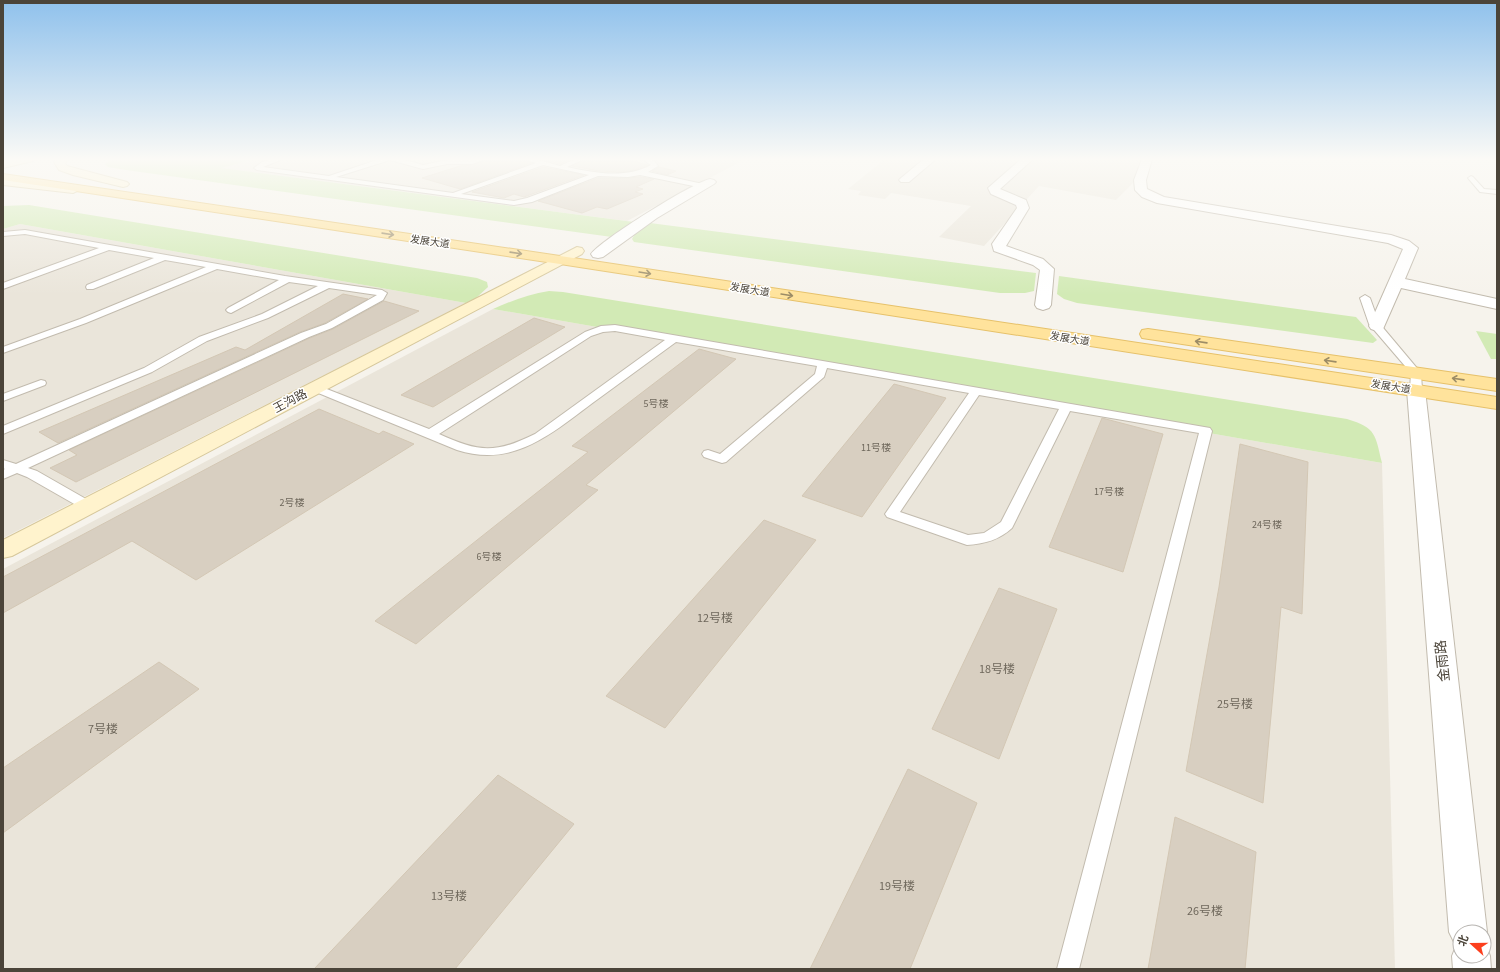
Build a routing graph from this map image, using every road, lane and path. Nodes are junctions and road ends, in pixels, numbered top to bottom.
1 (184, 204) edge
2 (261, 204) edge
3 (670, 204) edge
4 (1022, 204) edge
5 (1187, 204) edge
6 (3, 234) edge
7 (109, 247) junction
8 (577, 251) junction
9 (598, 254) junction
10 (164, 257) junction
11 (560, 260) junction
12 (217, 266) junction
13 (288, 279) junction
14 (1396, 282) junction
15 (328, 285) junction
16 (3, 286) edge
17 (90, 288) dead end
18 (1365, 298) dead end
19 (1497, 304) edge
20 (960, 307) dead end
21 (231, 310) dead end
22 (1043, 314) dead end
23 (1377, 326) junction
24 (1133, 332) dead end
25 (673, 339) junction
26 (3, 350) edge
27 (824, 365) junction
28 (1416, 382) junction
29 (41, 383) dead end
30 (1497, 385) edge
31 (315, 388) junction
32 (976, 391) junction
33 (3, 398) edge
34 (1497, 403) edge
35 (1066, 407) junction
36 (3, 430) edge
37 (430, 434) junction
38 (708, 454) dead end
39 (3, 464) edge
40 (18, 468) junction
41 (3, 475) edge
42 (88, 506) junction
43 (3, 550) edge
44 (1467, 924) edge
45 (1068, 969) edge

1 -> 11 main road, 发展大道
2 - 8 main road, 发展大道
3 - 9 street
4 - 22 street
5 - 14 street
6 - 7 lane
7 - 10 lane
7 - 16 lane
8 - 9 main road, 发展大道
8 - 11 street, 王沟路
9 - 20 main road, 发展大道
10 - 12 lane
10 - 17 lane
11 -> 28 main road, 发展大道
11 - 31 street, 王沟路
12 - 13 lane
12 - 26 lane
13 - 15 lane
13 - 21 lane
14 - 19 street
14 - 23 street
15 - 36 lane
15 - 40 lane
18 - 23 lane
23 - 28 lane
28 -> 24 main road, 发展大道
25 - 27 lane
25 - 37 lane
25 - 37 lane
27 - 32 lane
27 - 38 lane
30 -> 28 main road, 发展大道
28 - 34 main road, 发展大道
28 - 44 street, 金雨路
29 - 33 lane
31 - 37 lane
31 - 42 street, 王沟路
32 - 35 lane
32 - 35 lane
35 - 45 lane
39 - 40 lane
40 - 41 lane
40 - 42 lane
42 - 43 street, 王沟路

